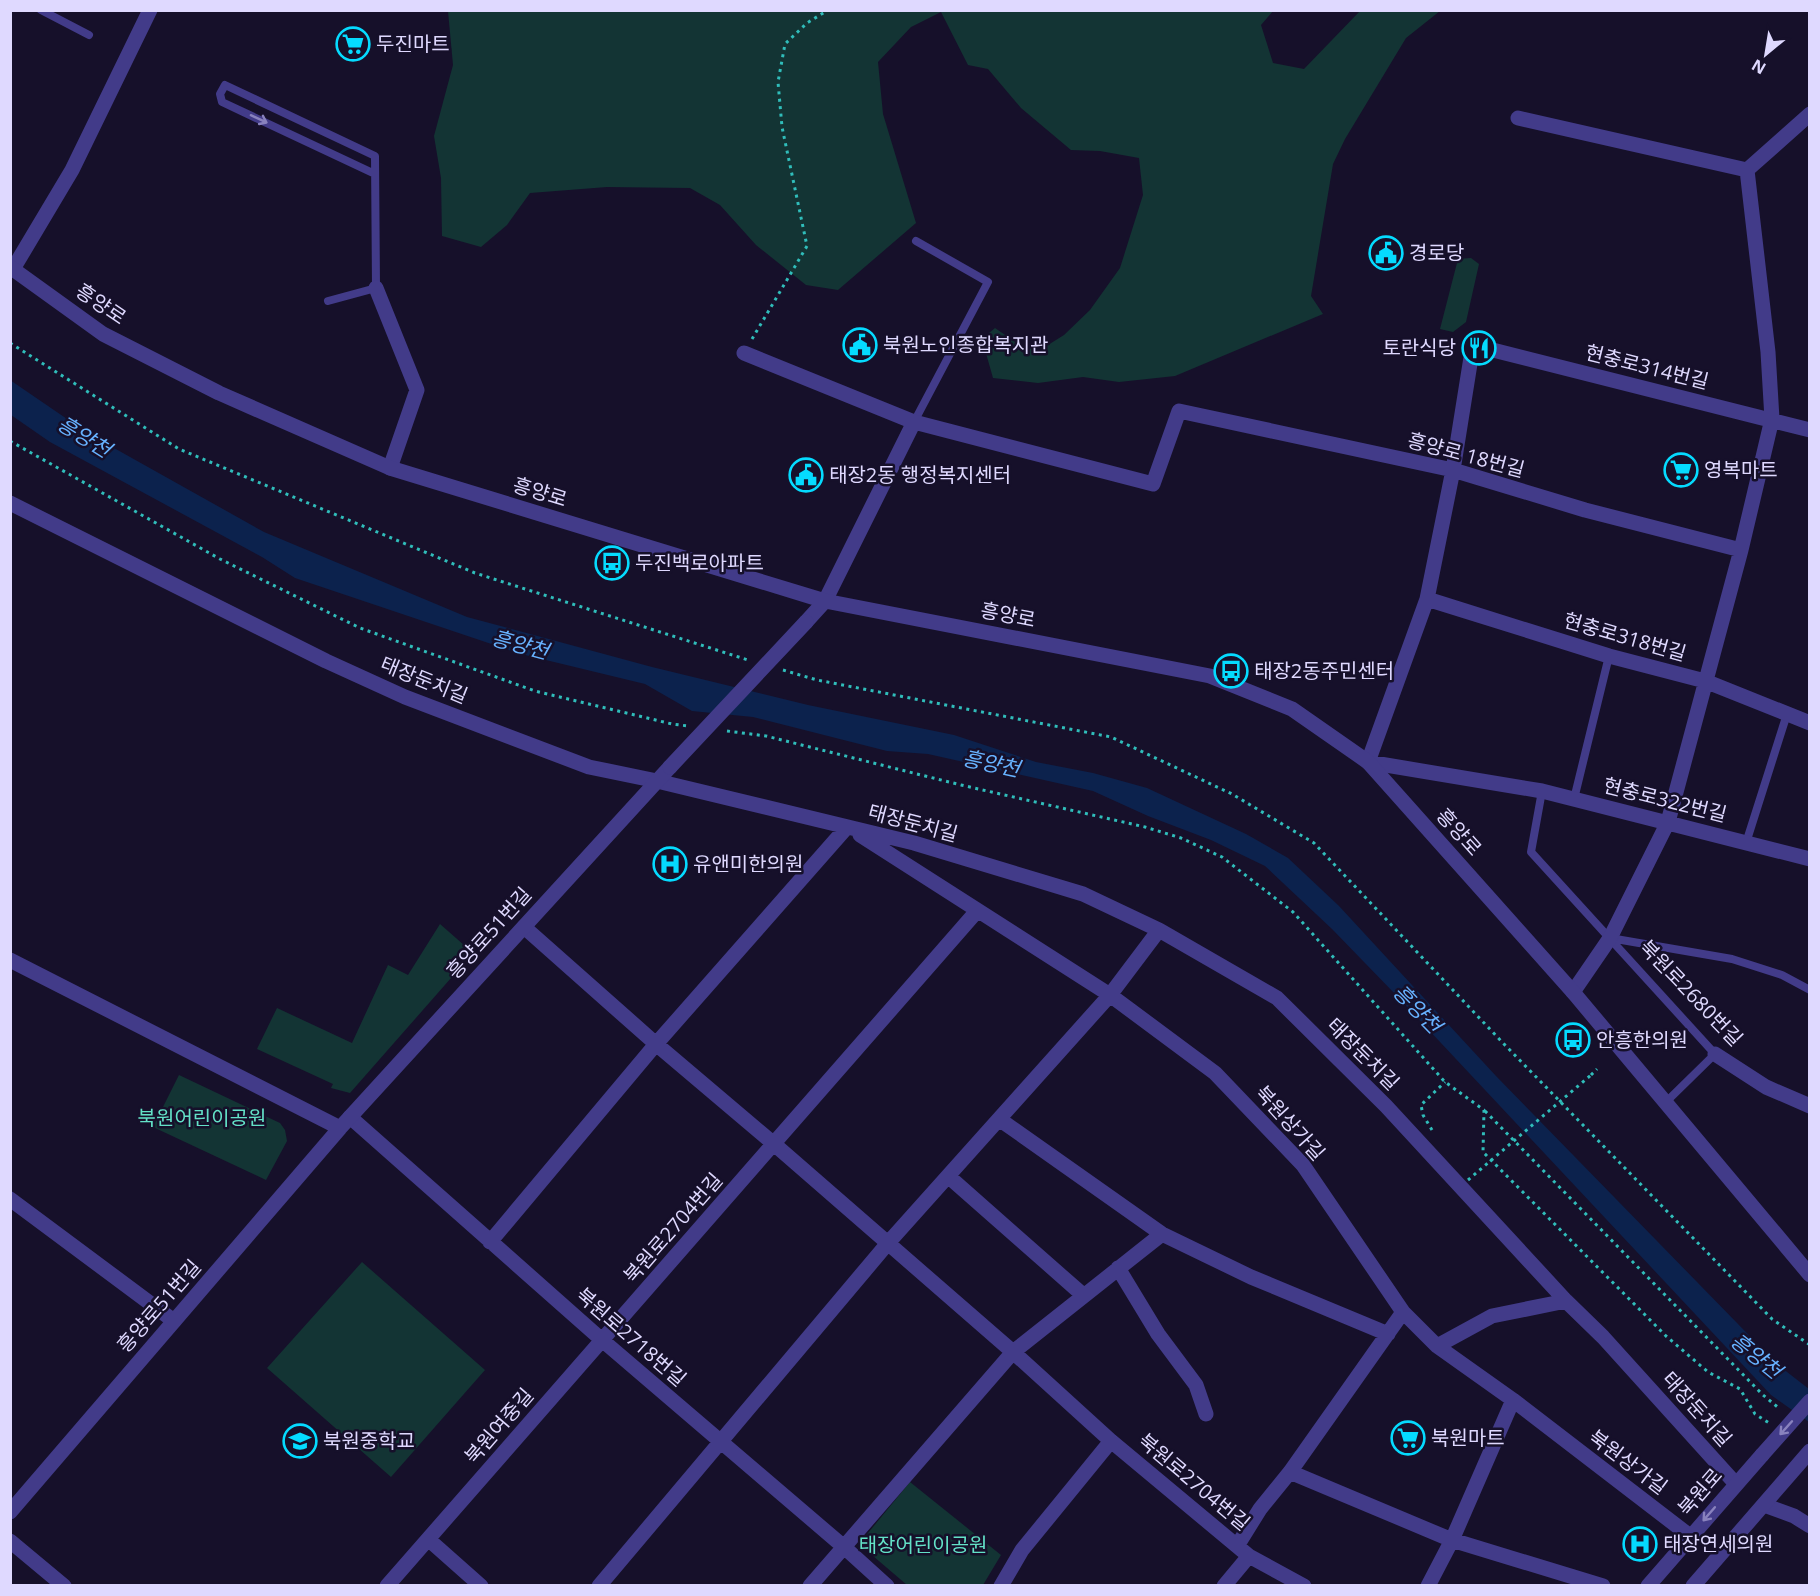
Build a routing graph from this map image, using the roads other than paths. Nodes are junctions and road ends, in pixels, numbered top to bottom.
1 (41, 10) edge
2 (150, 10) edge
3 (89, 35) dead end
4 (1809, 114) edge
5 (1518, 118) dead end
6 (1747, 170) junction
7 (375, 174) junction
8 (916, 241) dead end
9 (12, 268) edge
10 (376, 288) junction
11 (327, 301) dead end
12 (744, 353) road end
13 (1772, 419) junction
14 (914, 422) junction
15 (1809, 430) edge
16 (390, 468) junction
17 (1453, 470) junction
18 (10, 503) edge
19 (1741, 550) junction
20 (1427, 599) junction
21 (825, 601) junction
22 (1609, 656) junction
23 (1705, 681) junction
24 (1787, 714) junction
25 (1809, 723) edge
26 (1368, 762) junction
27 (657, 781) junction
28 (1542, 791) junction
29 (1574, 799) junction
30 (1668, 822) junction
31 (847, 827) junction
32 (1746, 843) junction
33 (1809, 858) edge
34 (977, 911) junction
35 (524, 927) junction
36 (1159, 930) junction
37 (1610, 939) junction
38 (10, 960) edge
39 (1809, 990) edge
40 (1573, 992) junction
41 (1110, 995) junction
42 (656, 1044) junction
43 (1715, 1054) junction
44 (1665, 1103) junction
45 (1809, 1106) edge
46 (999, 1119) junction
47 (345, 1123) junction
48 (774, 1144) junction
49 (948, 1176) junction
50 (10, 1199) edge
51 (1162, 1234) junction
52 (490, 1242) junction
53 (888, 1243) junction
54 (1118, 1268) junction
55 (1809, 1275) edge
56 (1083, 1295) junction
57 (1566, 1301) junction
58 (1403, 1312) junction
59 (174, 1321) junction
60 (1388, 1334) junction
61 (602, 1340) junction
62 (1437, 1346) junction
63 (1013, 1352) junction
64 (1513, 1400) junction
65 (1809, 1401) edge
66 (1206, 1414) dead end
67 (1111, 1441) junction
68 (721, 1443) junction
69 (1809, 1451) edge
70 (1290, 1472) junction
71 (1735, 1483) junction
72 (1764, 1505) junction
73 (10, 1512) edge
74 (1809, 1526) edge
75 (1690, 1536) junction
76 (428, 1539) junction
77 (1452, 1540) junction
78 (10, 1541) edge
79 (1237, 1546) junction
80 (844, 1547) junction
81 (1249, 1556) junction
82 (64, 1586) edge
83 (387, 1586) edge
84 (481, 1586) edge
85 (599, 1586) edge
86 (810, 1586) edge
87 (887, 1586) edge
88 (1001, 1586) edge
89 (1224, 1586) edge
90 (1304, 1586) edge
91 (1428, 1586) edge
92 (1603, 1586) edge
93 (1648, 1586) edge
94 (1693, 1586) edge

1 - 3 lane
2 - 9 street
4 - 6 street
5 - 6 street
6 - 13 street
7 -> 7 lane
7 - 10 lane
8 - 14 lane
9 - 16 street, 흥양로
10 - 11 lane
10 - 16 street
12 - 14 street
13 - 15 street, 현충로314번길
13 - 17 street, 현충로314번길
13 - 19 street
14 - 17 street, 흥양로 18번길
14 - 21 street
16 - 21 street, 흥양로
17 - 19 street, 흥양로 18번길
17 - 20 street
18 - 27 street, 태장둔치길
19 - 23 street
20 - 22 street, 현충로318번길
20 - 26 street
21 - 26 street, 흥양로
21 - 27 street, 흥양로51번길, bridge
22 - 23 street, 현충로318번길
22 - 29 lane, 현충로322번길
23 - 24 street, 현충로318번길
23 - 30 street
24 - 25 street, 현충로318번길
24 - 32 lane, 현충로322번길
26 - 28 street, 현충로322번길
26 - 40 street, 흥양로
27 - 31 street, 태장둔치길
27 - 35 street, 흥양로51번길
28 - 29 street, 현충로322번길
28 - 37 lane
29 - 30 street, 현충로322번길
30 - 32 street, 현충로322번길
30 - 37 street
31 - 34 street, 북원상가길
31 - 36 street, 태장둔치길
31 - 42 street, 태장둔치길
32 - 33 street, 현충로322번길
34 - 41 street, 북원상가길
34 - 48 street
35 - 42 street, 북원로2704번길
35 - 47 street, 흥양로51번길
36 - 41 street
36 - 57 street, 태장둔치길
37 - 39 lane
37 - 40 street
37 - 43 lane, 북원로2680번길
38 - 47 street
40 - 44 street, 흥양로
41 - 46 street
41 - 58 street, 북원상가길
42 - 48 street, 북원로2704번길
42 - 52 street
43 - 44 lane
43 - 45 street, 북원로2680번길
44 - 55 street, 흥양로
46 - 49 street
46 - 51 street
47 - 52 street, 북원로2718번길
47 - 59 street, 흥양로51번길
48 - 53 street, 북원로2704번길
48 - 61 street, 북원로2704번길
49 - 53 street
49 - 56 street
50 - 59 street
51 - 54 street
51 - 60 street
52 - 61 street, 북원로2718번길
53 - 63 street, 북원로2704번길
53 - 68 street
54 - 56 street
54 - 66 street
56 - 63 street
57 - 62 street
57 - 71 street, 태장둔치길
58 - 60 street
58 - 62 street, 북원상가길
59 - 73 street, 흥양로51번길
60 - 70 street
61 - 68 street, 북원로2718번길
61 - 76 street, 북원여중길
62 - 64 street, 북원상가길
63 - 67 street, 북원로2704번길
63 - 80 street
64 - 75 street, 북원상가길
64 - 77 street
65 -> 71 street, 북원로, bridge
67 - 79 street, 북원로2704번길
67 - 88 street, 북원로2704번길
68 - 80 street, 북원로2718번길
68 - 85 street
69 - 72 street
70 - 77 street
70 - 79 street
71 -> 75 street, 북원로
72 - 74 street
72 - 94 street
75 - 93 street, 북원로
76 - 83 street, 북원여중길
76 - 84 street
77 - 91 street
77 - 92 street
78 - 82 street
79 - 81 street, 북원로2704번길
80 - 86 street
80 - 87 street, 북원로2718번길
81 - 89 street, 북원로2704번길
81 - 90 street, 북원로2704번길

